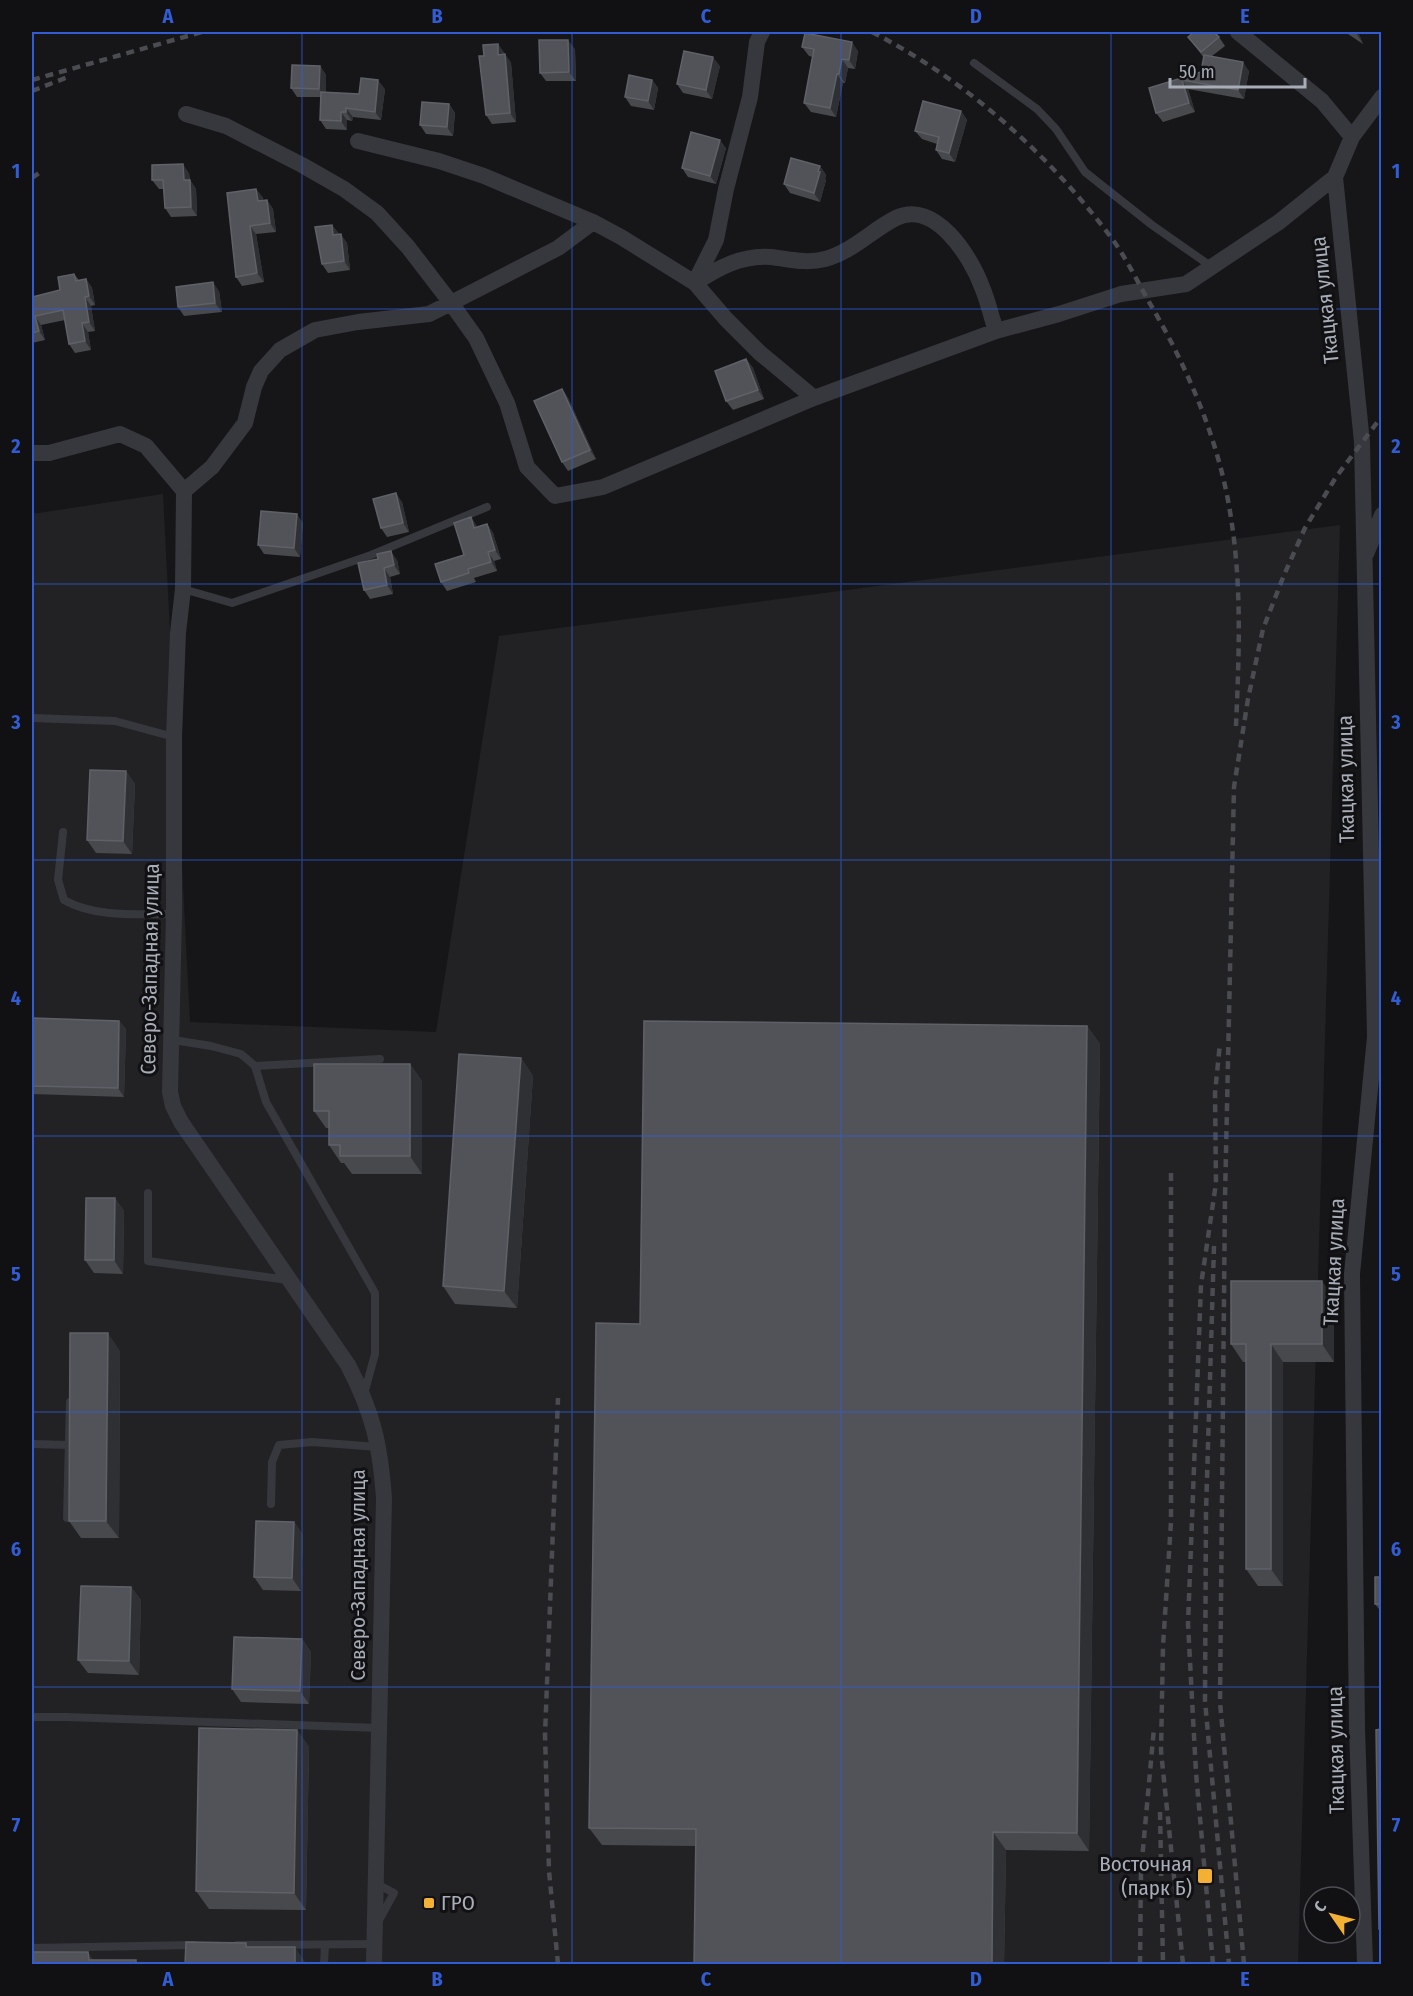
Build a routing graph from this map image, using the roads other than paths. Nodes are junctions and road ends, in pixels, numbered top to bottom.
1 (762, 32) edge
2 (1249, 35) edge
3 (974, 63) dead end
4 (1382, 97) edge
5 (186, 114) dead end
6 (1352, 137) junction
7 (358, 141) dead end
8 (1335, 177) junction
9 (593, 222) junction
10 (1212, 267) junction
11 (695, 283) junction
12 (451, 303) junction
13 (996, 331) junction
14 (814, 398) junction
15 (32, 453) edge
16 (184, 491) junction
17 (487, 507) dead end
18 (1382, 514) edge
19 (1363, 563) junction
20 (183, 590) junction
21 (32, 717) edge
22 (174, 737) junction
23 (63, 832) dead end
24 (174, 914) junction
25 (172, 1040) junction
26 (380, 1059) dead end
27 (255, 1066) junction
28 (148, 1193) dead end
29 (290, 1281) junction
30 (364, 1394) junction
31 (70, 1398) edge
32 (32, 1444) edge
33 (69, 1445) junction
34 (378, 1447) junction
35 (271, 1504) dead end
36 (67, 1518) edge
37 (32, 1717) edge
38 (379, 1728) junction
39 (375, 1936) junction
40 (203, 1945) edge
41 (226, 1945) edge
42 (325, 1945) junction
43 (32, 1948) edge
44 (324, 1965) edge
45 (374, 1965) edge
46 (1365, 1965) edge

1 - 11 street
2 - 6 street
3 - 10 lane
4 - 6 street
5 - 12 street
6 - 8 street
7 - 9 street
8 - 10 street
8 - 19 street, Ткацкая улица
9 - 11 street
9 - 12 street
10 - 13 street
11 - 13 street
11 - 14 street
12 - 14 street
12 - 16 street
13 - 14 street
15 - 16 street
16 - 20 street, Северо-Западная улица
17 - 20 lane
18 - 19 street, Ткацкая улица
19 - 46 street, Ткацкая улица
20 - 22 street, Северо-Западная улица
21 - 22 lane
22 - 24 street, Северо-Западная улица
23 - 24 lane
24 - 25 street, Северо-Западная улица
25 - 27 lane
25 - 29 street, Северо-Западная улица
26 - 27 lane
27 - 30 lane
28 - 29 lane
29 - 30 street, Северо-Западная улица
30 - 34 street, Северо-Западная улица
31 - 33 lane
32 - 33 lane
33 - 36 lane
34 - 35 lane
34 - 38 street, Северо-Западная улица
37 - 38 lane
38 - 39 street, Северо-Западная улица
39 - 42 lane
39 - 45 street, Северо-Западная улица
40 - 43 lane
41 - 42 lane
42 - 44 lane

